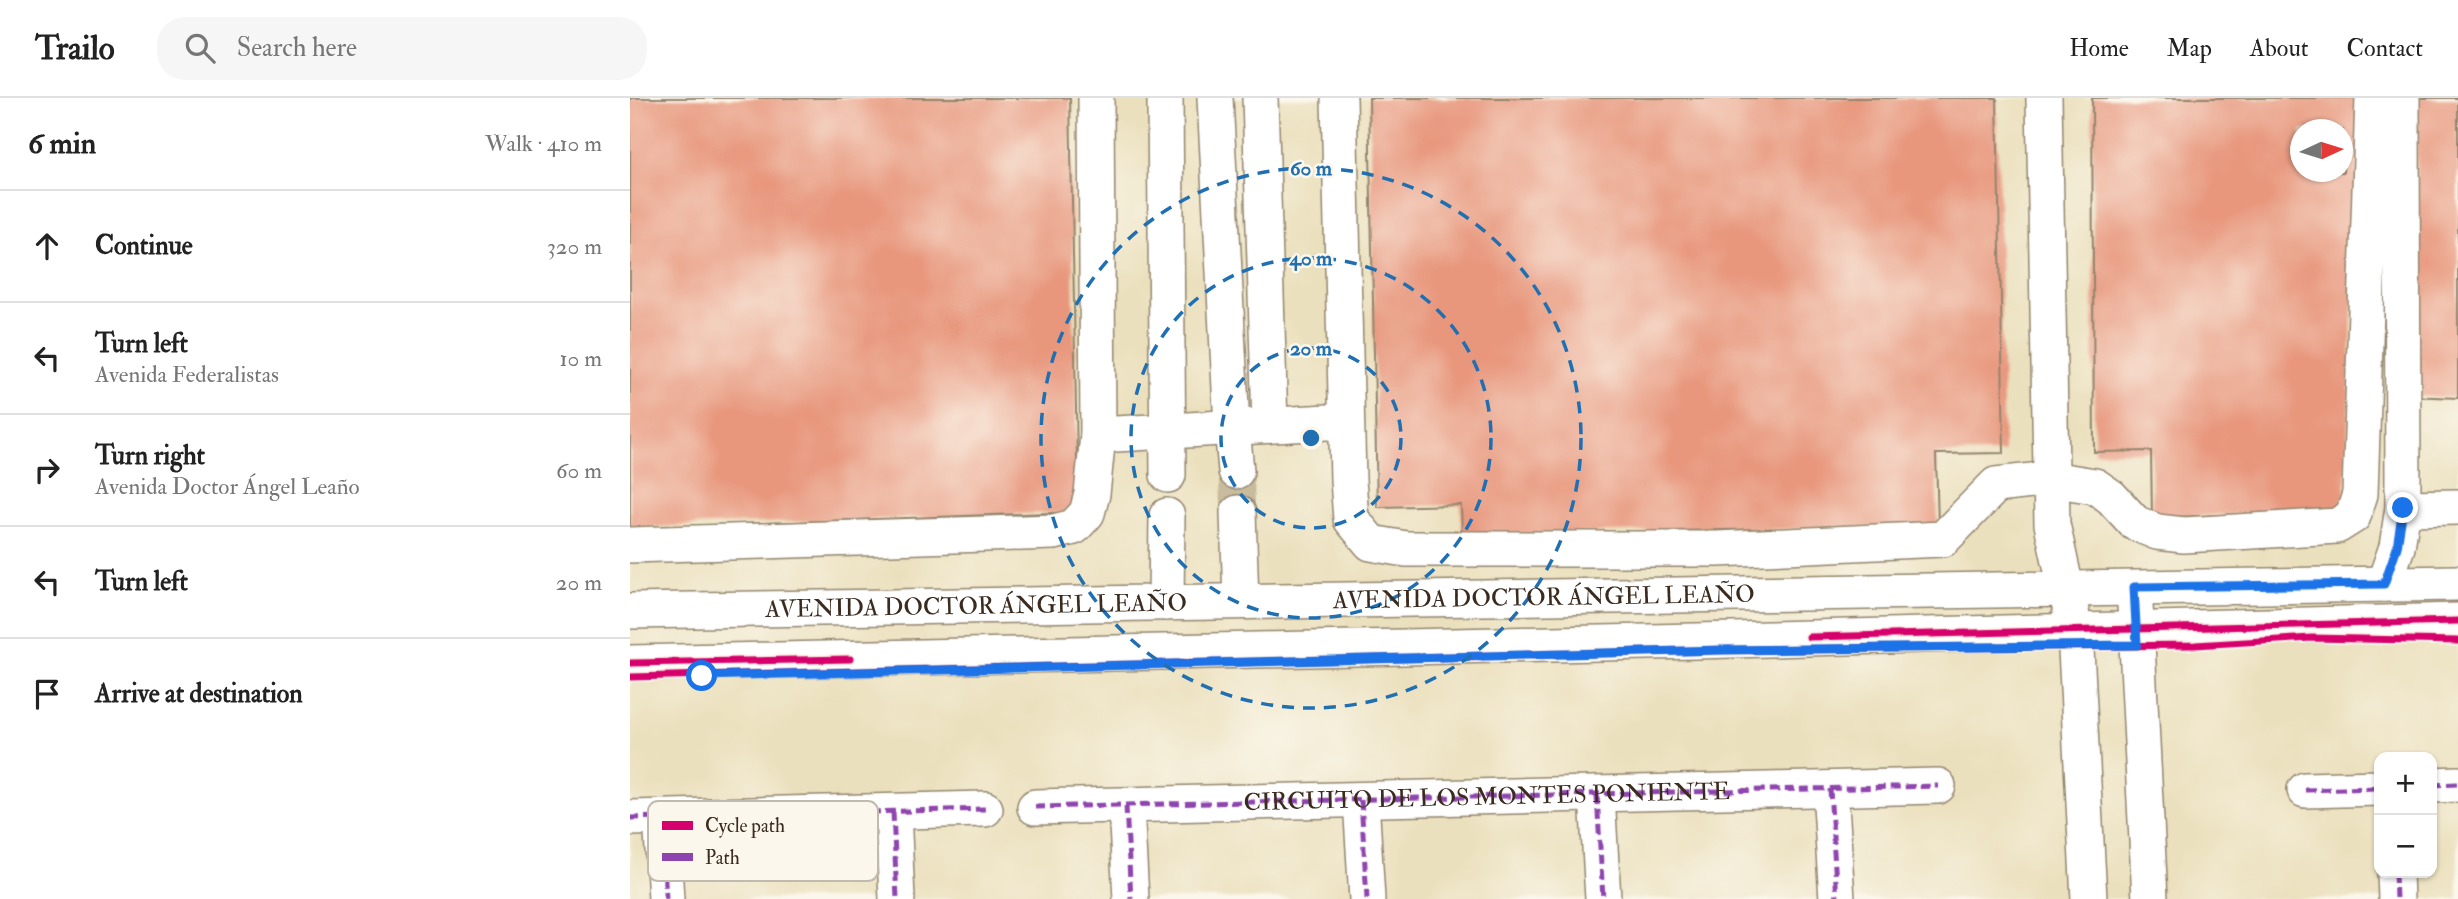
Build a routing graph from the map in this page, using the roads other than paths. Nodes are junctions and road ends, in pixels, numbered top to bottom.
1 (1096, 98) edge
2 (1165, 98) edge
3 (1215, 98) edge
4 (1260, 98) edge
5 (1339, 98) edge
6 (2044, 98) edge
7 (2373, 98) edge
8 (2402, 98) edge
9 (1345, 421) junction
10 (1270, 425) junction
11 (1231, 427) junction
12 (1168, 431) junction
13 (1098, 435) junction
14 (1236, 471) tunnel mouth
15 (1168, 475) dead end
16 (2050, 479) junction
17 (2458, 507) edge
18 (2403, 508) junction
19 (1238, 513) tunnel mouth
20 (1167, 516) dead end
21 (630, 545) edge
22 (2458, 583) edge
23 (2384, 584) junction
24 (2134, 587) junction
25 (2065, 589) junction
26 (1694, 594) junction
27 (1241, 601) junction
28 (1166, 603) junction
29 (630, 611) edge
30 (2458, 621) edge
31 (2137, 628) junction
32 (2074, 630) junction
33 (1696, 641) junction
34 (630, 663) edge
35 (2458, 784) edge
36 (2437, 785) edge
37 (1938, 786) dead end
38 (2374, 788) edge
39 (1830, 789) junction
40 (2305, 790) dead end
41 (1597, 795) junction
42 (1361, 800) junction
43 (1126, 806) junction
44 (1035, 807) dead end
45 (985, 809) dead end
46 (878, 812) edge
47 (893, 812) junction
48 (2395, 878) edge
49 (662, 881) edge
50 (666, 899) edge
51 (897, 899) edge
52 (1131, 899) edge
53 (1367, 899) edge
54 (1603, 899) edge
55 (1836, 899) edge
56 (2089, 899) edge
57 (2150, 899) edge
58 (2396, 899) edge

1 - 13 street
2 - 12 street
3 - 11 street
4 - 10 street
5 - 9 street
6 - 16 street
7 - 16 street
8 - 18 street
9 - 10 street
9 - 16 street
10 - 11 street
11 - 12 street
11 - 14 street
12 - 13 street
12 - 15 street
13 - 21 street
16 - 25 street
17 - 18 street
18 - 23 street
19 - 27 street
20 - 28 street
22 - 23 street, AVENIDA DOCTOR ÁNGEL LEAÑO
23 - 24 street, AVENIDA DOCTOR ÁNGEL LEAÑO
24 - 25 street, AVENIDA DOCTOR ÁNGEL LEAÑO
24 - 31 street
25 - 26 street, AVENIDA DOCTOR ÁNGEL LEAÑO
25 - 32 street
26 - 27 street, AVENIDA DOCTOR ÁNGEL LEAÑO
26 - 33 street
27 - 28 street, AVENIDA DOCTOR ÁNGEL LEAÑO
28 - 29 street, AVENIDA DOCTOR ÁNGEL LEAÑO
30 - 31 street, AVENIDA DOCTOR ÁNGEL LEAÑO
31 - 32 street, AVENIDA DOCTOR ÁNGEL LEAÑO
31 - 57 street
32 - 33 street, AVENIDA DOCTOR ÁNGEL LEAÑO
32 - 56 street
33 - 34 street, AVENIDA DOCTOR ÁNGEL LEAÑO
35 - 36 street
37 - 39 street, CIRCUITO DE LOS MONTES PONIENTE
38 - 40 street
39 - 41 street, CIRCUITO DE LOS MONTES PONIENTE
39 - 55 street
41 - 42 street, CIRCUITO DE LOS MONTES PONIENTE
41 - 54 street
42 - 43 street, CIRCUITO DE LOS MONTES PONIENTE
42 - 53 street
43 - 44 street, CIRCUITO DE LOS MONTES PONIENTE
43 - 52 street
45 - 47 street
46 - 47 street
47 - 51 street
48 - 58 street
49 - 50 street

